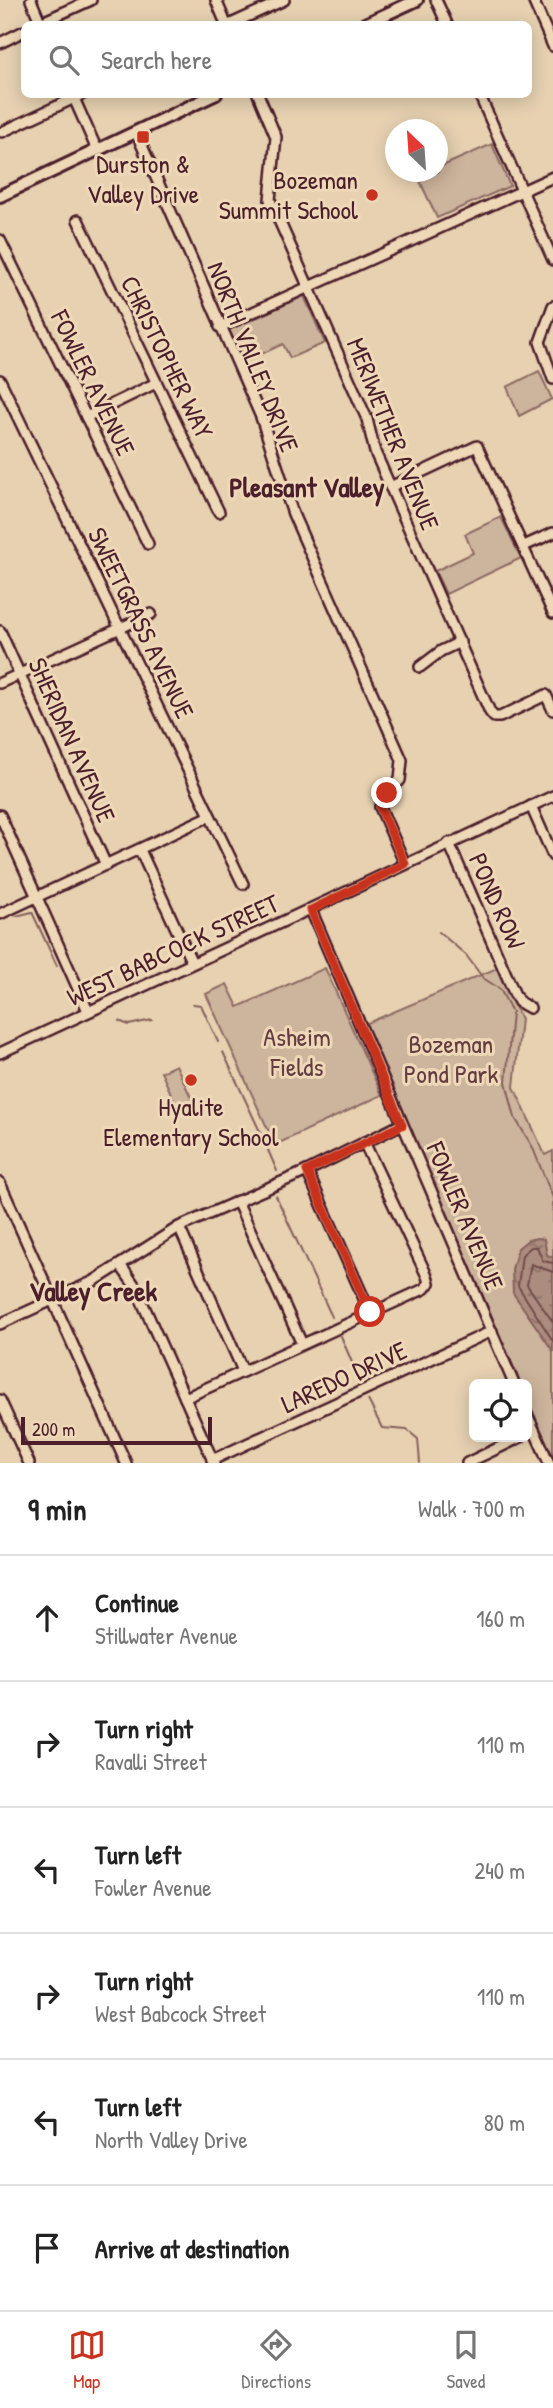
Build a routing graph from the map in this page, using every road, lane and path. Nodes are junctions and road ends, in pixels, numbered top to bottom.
1 (31, 0) edge
2 (90, 0) edge
3 (216, 0) edge
4 (284, 0) edge
5 (417, 0) edge
6 (436, 0) edge
7 (536, 1) edge
8 (39, 21) edge
9 (46, 21) edge
10 (227, 21) edge
11 (236, 21) edge
12 (372, 21) edge
13 (446, 21) edge
14 (21, 32) edge
15 (0, 43) edge
16 (553, 46) edge
17 (72, 98) edge
18 (77, 98) edge
19 (208, 98) edge
20 (260, 98) edge
21 (481, 98) edge
22 (2, 132) dead end
23 (136, 132) junction
24 (97, 150) junction
25 (553, 177) edge
26 (522, 190) junction
27 (0, 196) edge
28 (78, 220) dead end
29 (0, 240) edge
30 (553, 260) edge
31 (308, 287) junction
32 (553, 306) edge
33 (220, 327) junction
34 (553, 379) edge
35 (0, 380) edge
36 (156, 383) junction
37 (86, 417) junction
38 (390, 487) junction
39 (219, 512) dead end
40 (553, 533) edge
41 (148, 544) dead end
42 (524, 546) junction
43 (553, 613) edge
44 (151, 614) dead end
45 (120, 629) junction
46 (0, 631) edge
47 (460, 642) junction
48 (420, 667) dead end
49 (20, 675) junction
50 (0, 683) edge
51 (550, 694) edge
52 (553, 710) edge
53 (553, 796) edge
54 (531, 806) junction
55 (0, 815) edge
56 (210, 816) junction
57 (449, 843) junction
58 (140, 850) junction
59 (553, 856) edge
60 (405, 864) junction
61 (106, 865) junction
62 (243, 884) dead end
63 (37, 897) junction
64 (311, 910) junction
65 (0, 914) edge
66 (192, 962) junction
67 (530, 1008) dead end
68 (88, 1011) junction
69 (0, 1053) edge
70 (402, 1125) junction
71 (365, 1142) junction
72 (307, 1171) junction
73 (0, 1183) edge
74 (237, 1201) junction
75 (179, 1227) junction
76 (121, 1266) junction
77 (52, 1300) junction
78 (370, 1312) junction
79 (0, 1324) edge
80 (492, 1331) junction
81 (302, 1344) junction
82 (243, 1371) junction
83 (512, 1379) edge
84 (185, 1398) junction
85 (0, 1400) edge
86 (532, 1435) edge
87 (511, 1442) edge
88 (213, 1462) edge
89 (29, 1463) edge
90 (126, 1463) edge
91 (467, 1463) edge
92 (549, 1463) edge

1 - 8 street
2 - 9 street
3 - 10 street
4 - 11 street
5 - 12 main road
6 - 13 street
7 - 16 street
14 - 15 street
17 - 22 street
18 - 24 street
19 - 23 main road
20 - 31 street, MERIWETHER AVENUE
21 - 26 street
23 - 24 main road
23 - 33 street, NORTH VALLEY DRIVE
24 - 27 main road
25 - 26 street
26 - 30 street
26 - 31 street
28 - 36 street, CHRISTOPHER WAY
29 - 37 street, FOWLER AVENUE
31 - 33 street
31 - 38 street, MERIWETHER AVENUE
32 - 34 street
33 - 60 street, NORTH VALLEY DRIVE
35 - 45 street, SWEETGRASS AVENUE
36 - 37 street
36 - 39 street, CHRISTOPHER WAY
37 - 41 street, FOWLER AVENUE
38 - 42 street
38 - 47 street, MERIWETHER AVENUE
40 - 42 street
42 - 43 street
44 - 45 street
45 - 49 street
45 - 56 street, SWEETGRASS AVENUE
46 - 49 street, SHERIDAN AVENUE
47 - 48 street
47 - 51 street, MERIWETHER AVENUE
49 - 50 street
49 - 61 street, SHERIDAN AVENUE
51 - 52 street, MERIWETHER AVENUE
53 - 54 street, WEST BABCOCK STREET
54 - 57 street, WEST BABCOCK STREET
54 - 59 street
55 - 63 street
56 - 58 street
56 - 62 street, SWEETGRASS AVENUE
57 - 60 street, WEST BABCOCK STREET
57 - 67 street, POND ROW
58 - 61 street
58 - 66 street
60 - 64 street, WEST BABCOCK STREET
61 - 63 street
63 - 65 street
63 - 68 street
64 - 66 street, WEST BABCOCK STREET
64 - 70 street, FOWLER AVENUE
66 - 68 street, WEST BABCOCK STREET
68 - 69 street, WEST BABCOCK STREET
70 - 71 street
70 - 80 street, FOWLER AVENUE
71 - 72 street
71 - 78 street
72 - 74 street
72 - 78 street
73 - 77 street
74 - 75 street
74 - 81 street
75 - 76 street
75 - 82 street
76 - 77 street
76 - 84 street
77 - 79 street
77 - 90 street
78 - 81 street
80 - 83 street, FOWLER AVENUE
80 - 88 street, LAREDO DRIVE
81 - 82 street
82 - 84 street
84 - 88 street
85 - 89 street
86 - 92 street
87 - 91 street

